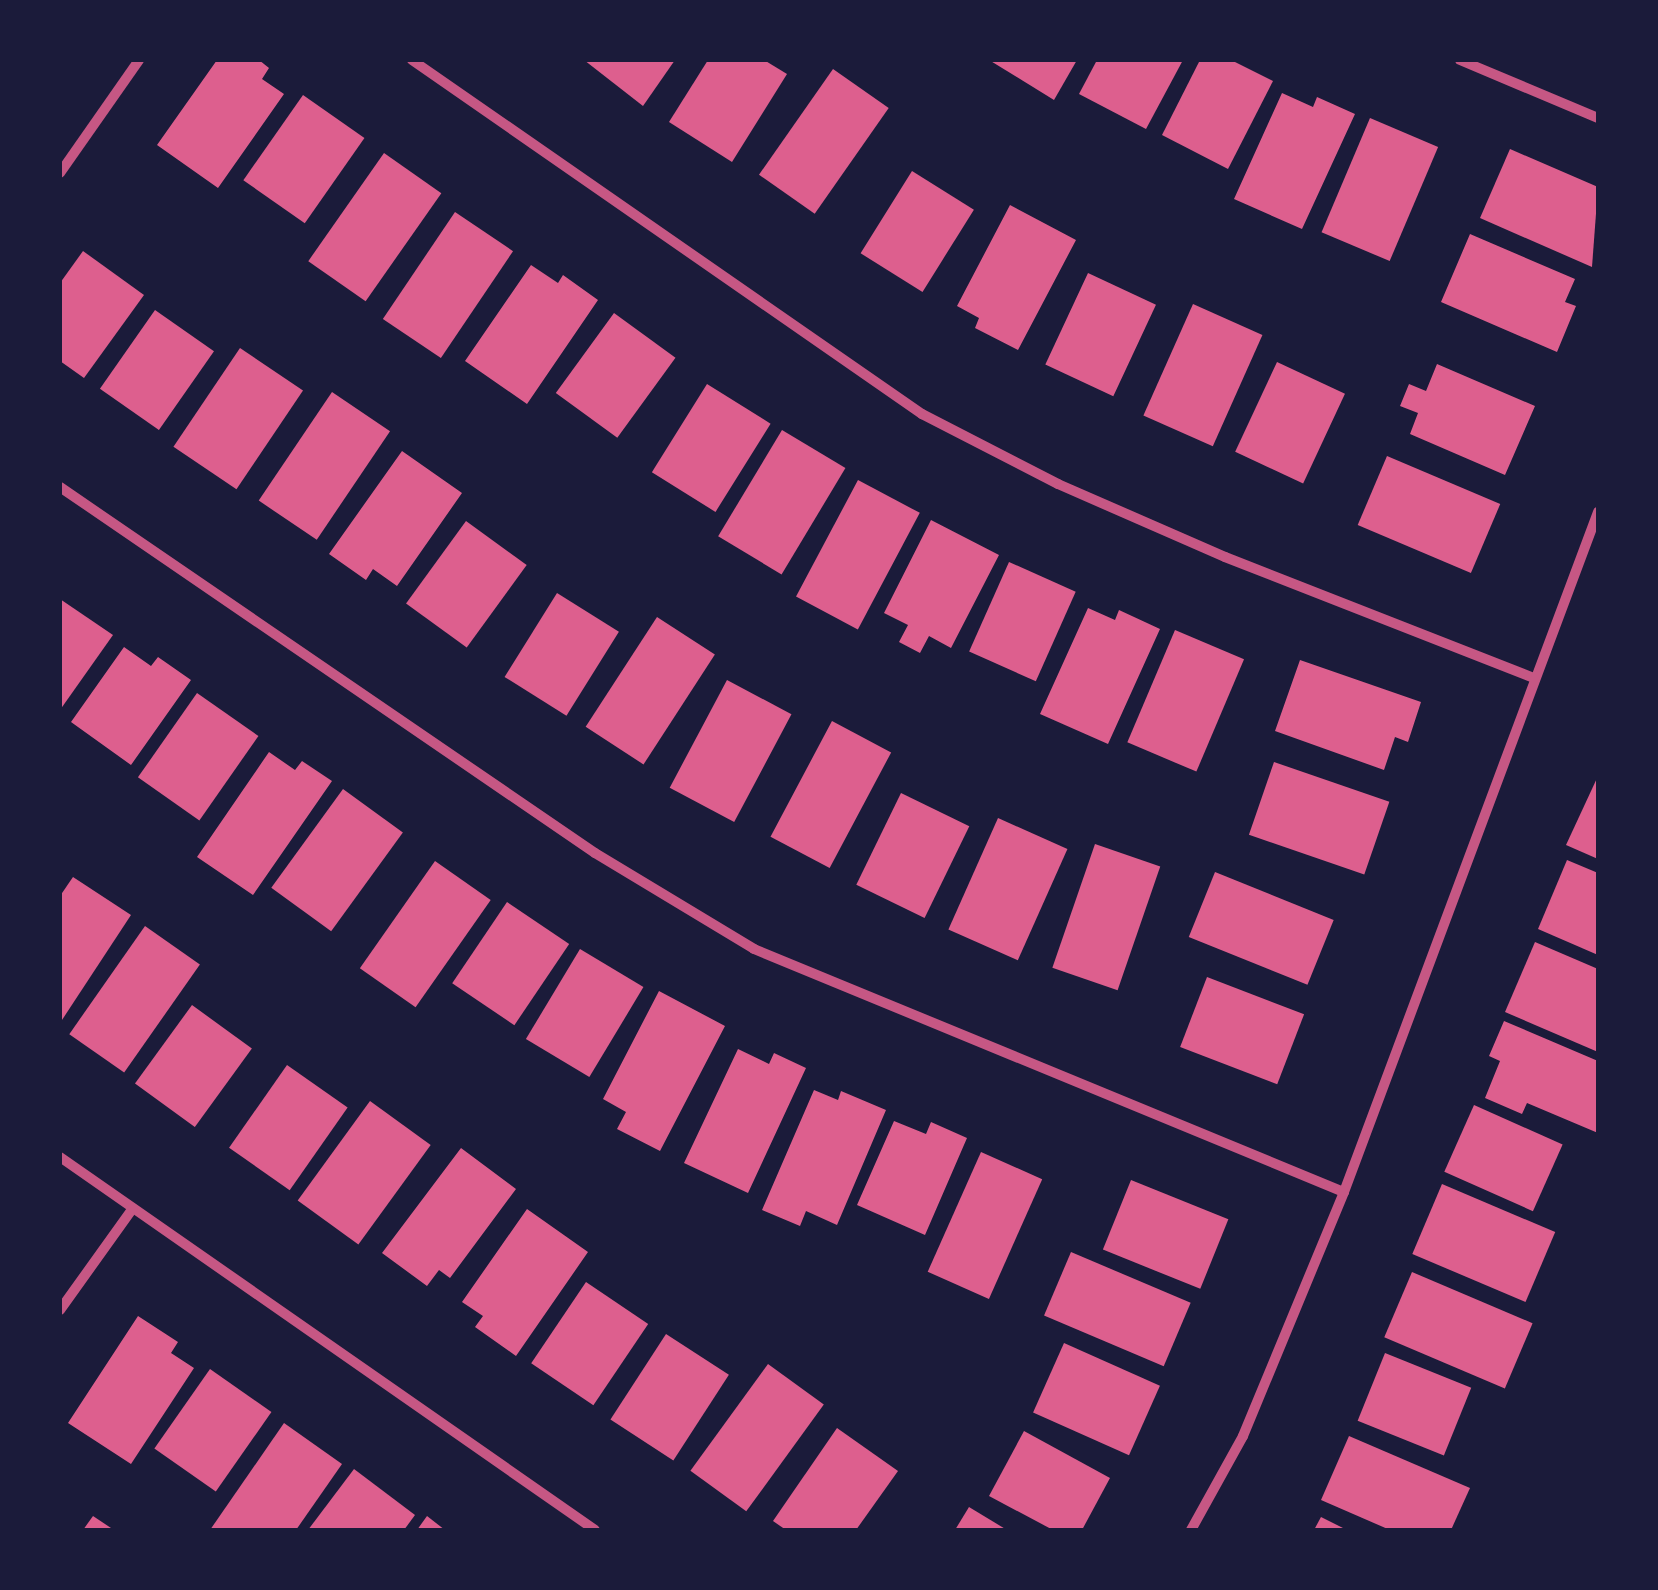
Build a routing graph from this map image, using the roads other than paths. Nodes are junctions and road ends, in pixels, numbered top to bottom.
1 (140, 60) edge
2 (412, 60) edge
3 (1460, 60) edge
4 (1598, 118) edge
5 (60, 173) edge
6 (60, 487) edge
7 (1598, 512) edge
8 (1534, 678) junction
9 (60, 1158) edge
10 (1344, 1192) junction
11 (132, 1208) junction
12 (60, 1310) edge
13 (595, 1530) edge
14 (1191, 1530) edge

1 - 5 street
2 - 8 street
3 - 4 street
6 - 10 street
7 - 8 street
8 - 10 street
9 - 11 street
10 - 14 street
11 - 12 street
11 - 13 street

